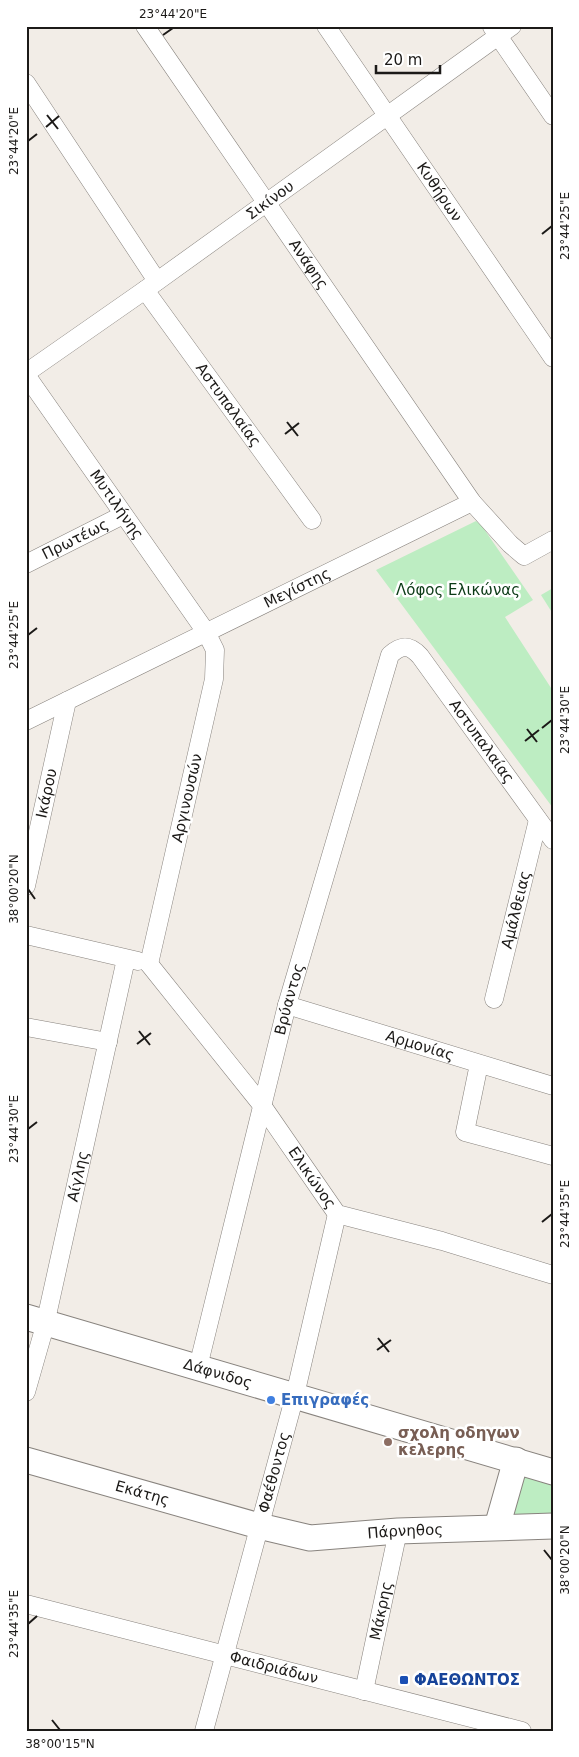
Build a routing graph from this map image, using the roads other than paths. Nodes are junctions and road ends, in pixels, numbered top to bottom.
1 (145, 26) edge
2 (326, 26) edge
3 (501, 29) edge
4 (26, 83) edge
5 (386, 115) junction
6 (553, 116) edge
7 (267, 203) junction
8 (151, 286) junction
9 (553, 358) edge
10 (26, 374) edge
11 (472, 502) junction
12 (124, 515) junction
13 (312, 520) dead end
14 (553, 540) edge
15 (26, 564) edge
16 (206, 632) junction
17 (406, 646) joint
18 (67, 701) junction
19 (26, 721) edge
20 (538, 820) junction
21 (553, 840) edge
22 (26, 886) edge
23 (26, 935) edge
24 (126, 959) junction
25 (149, 964) junction
26 (494, 999) dead end
27 (287, 1005) junction
28 (26, 1026) edge
29 (108, 1042) junction
30 (479, 1064) junction
31 (553, 1086) edge
32 (261, 1104) junction
33 (553, 1156) edge
34 (337, 1214) junction
35 (553, 1275) edge
36 (36, 1320) edge
37 (198, 1367) junction
38 (26, 1392) edge
39 (296, 1395) junction
40 (26, 1460) edge
41 (516, 1460) junction
42 (553, 1472) edge
43 (259, 1526) junction
44 (553, 1526) edge
45 (497, 1527) junction
46 (398, 1531) junction
47 (26, 1604) edge
48 (225, 1655) junction
49 (364, 1690) junction
50 (204, 1731) edge
51 (522, 1731) edge

1 - 7 street, Ανάφης
2 - 5 street, Κυθήρων
3 - 5 street, Σικίνου
3 - 6 street
4 - 8 street, Αστυπαλαίας
5 - 7 street, Σικίνου
5 - 9 street, Κυθήρων
7 - 8 street, Σικίνου
7 - 11 street, Ανάφης
8 - 10 street, Σικίνου
8 - 13 street, Αστυπαλαίας
10 - 12 street, Μυτιλήνης
11 - 14 street
11 - 16 street, Μεγίστης
12 - 15 street, Πρωτέως
12 - 16 street, Μυτιλήνης
16 - 18 street, Μεγίστης
16 - 25 street, Αργινουσών
17 - 20 street, Αστυπαλαίας
17 - 27 street, Βρύαντος
18 - 19 street, Μεγίστης
18 - 22 street, Ικάρου
20 - 21 street, Αστυπαλαίας
20 - 26 street, Αμάλθειας
23 - 24 street
24 - 25 street
24 - 29 street, Αίγλης
25 - 32 street, Ελικώνος
27 - 30 street, Αρμονίας
27 - 32 street, Βρύαντος
28 - 29 street
29 - 36 street, Αίγλης
30 - 31 street, Αρμονίας
30 - 33 street
32 - 34 street, Ελικώνος
32 - 37 street, Βρύαντος
34 - 35 street, Ελικώνος
34 - 39 street, Φαέθοντος
36 - 37 street, Δάφνιδος
36 - 38 street, Αίγλης
37 - 39 street, Δάφνιδος
39 - 41 street, Δάφνιδος
39 - 43 street, Φαέθοντος
40 - 43 street, Εκάτης
41 - 42 street, Δάφνιδος
41 - 45 street
43 - 46 street, Πάρνηθος
43 - 48 street, Φαέθοντος
44 - 45 street, Πάρνηθος
45 - 46 street, Πάρνηθος
46 - 49 street, Μάκρης
47 - 48 street, Φαιδριάδων
48 - 49 street, Φαιδριάδων
48 - 50 street, Φαέθοντος
49 - 51 street, Φαιδριάδων

